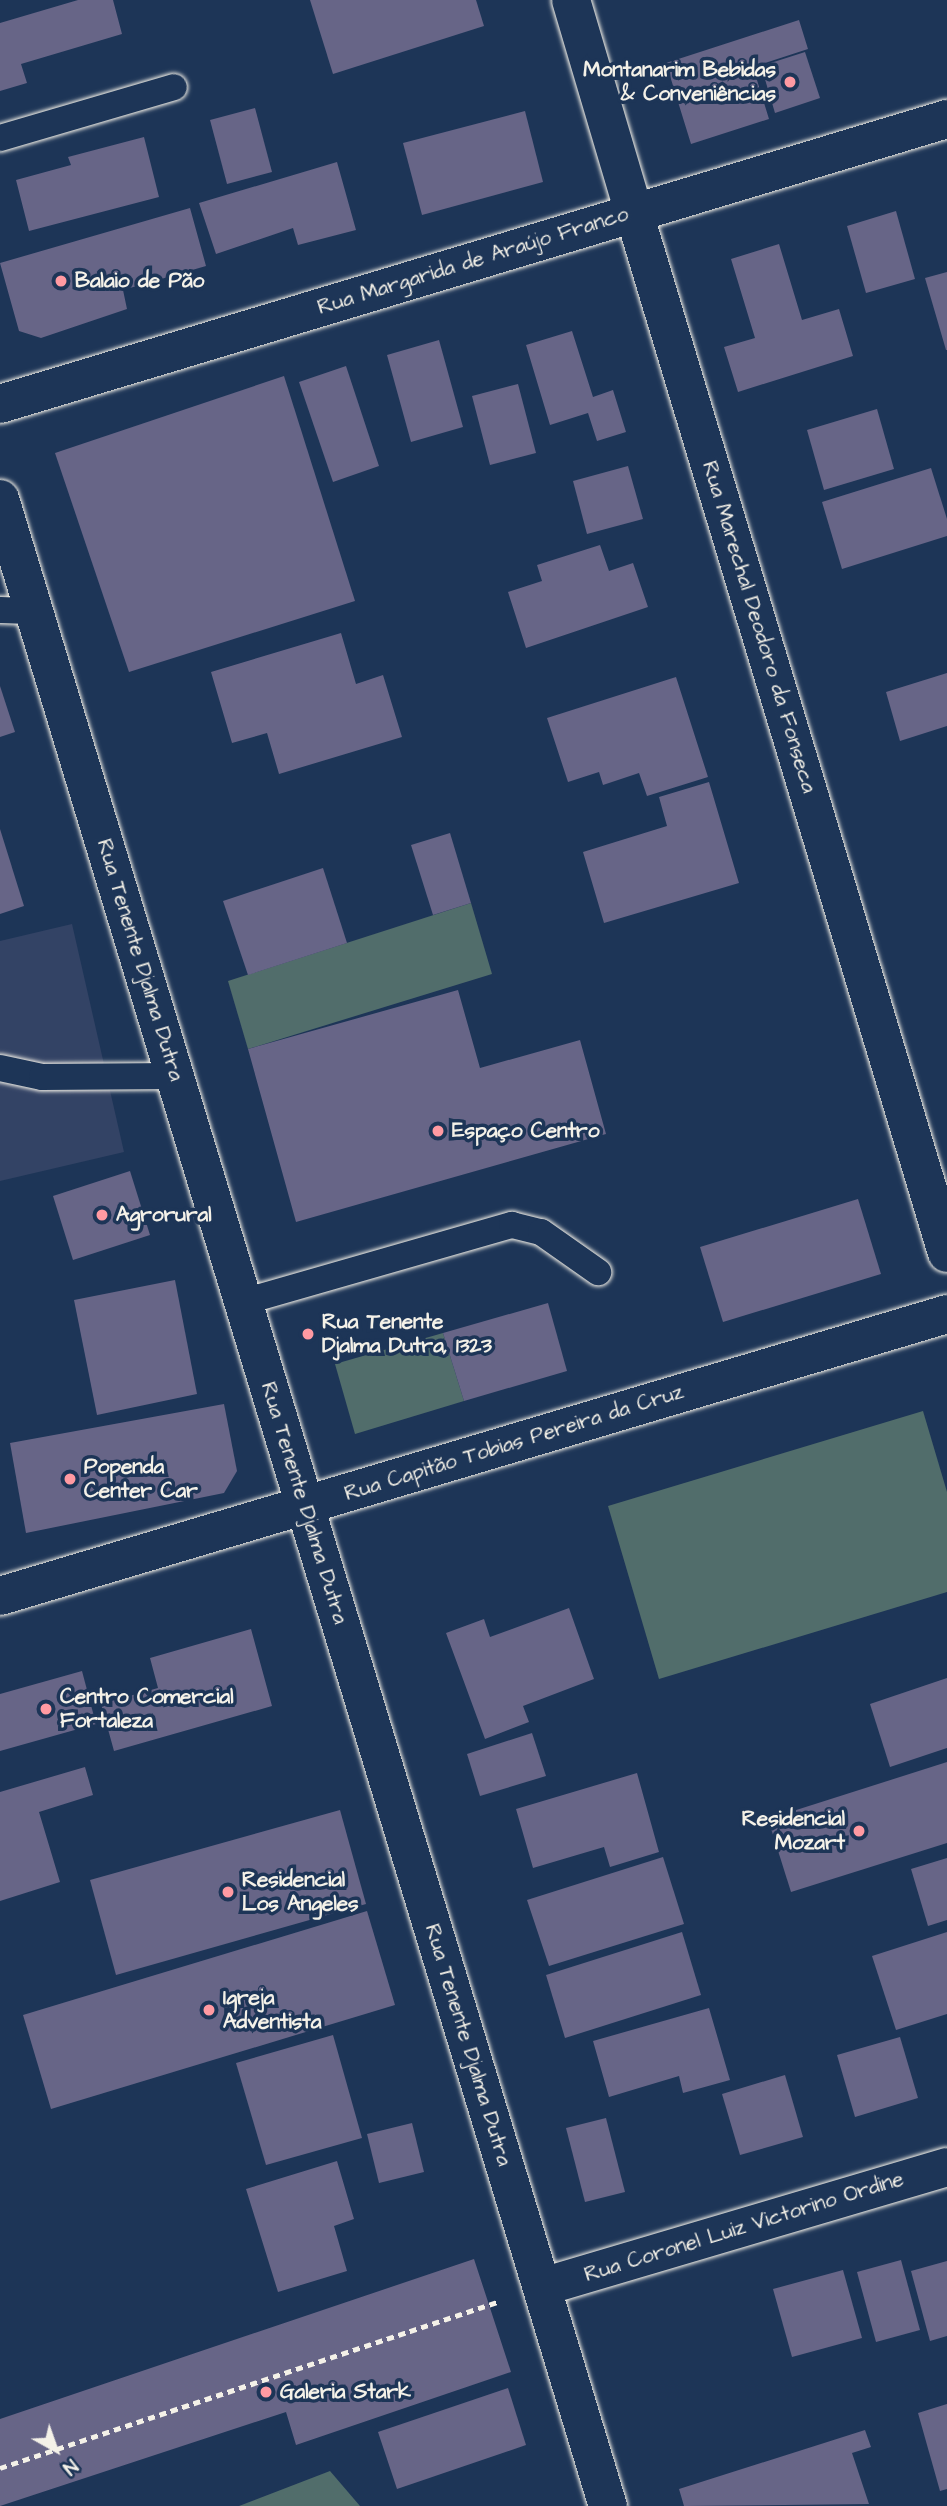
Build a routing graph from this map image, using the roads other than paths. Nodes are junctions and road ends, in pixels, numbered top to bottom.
1 (571, 0) edge
2 (174, 87) dead end
3 (947, 119) edge
4 (0, 138) edge
5 (634, 213) junction
6 (0, 404) edge
7 (1, 503) edge
8 (17, 610) edge
9 (0, 1068) edge
10 (175, 1076) junction
11 (947, 1253) edge
12 (598, 1272) dead end
13 (243, 1302) junction
14 (947, 1314) edge
15 (305, 1505) junction
16 (0, 1596) edge
17 (947, 2166) edge
18 (542, 2287) junction
19 (608, 2506) edge

1 - 5 main road, Rua Marechal Deodoro da Fonseca
2 - 4 lane
3 - 5 main road, Rua Margarida de Araújo Franco
5 - 6 main road, Rua Margarida de Araújo Franco
5 - 11 main road, Rua Marechal Deodoro da Fonseca
7 - 8 main road, Rua Tenente Djalma Dutra
8 - 10 main road, Rua Tenente Djalma Dutra
9 - 10 lane
10 - 13 main road, Rua Tenente Djalma Dutra
12 - 13 lane
13 - 15 main road, Rua Tenente Djalma Dutra
14 - 15 main road, Rua Capitão Tobias Pereira da Cruz
15 - 16 main road, Rua Capitão Tobias Pereira da Cruz
15 - 18 main road, Rua Tenente Djalma Dutra
17 - 18 main road, Rua Coronel Luiz Victorino Ordine
18 - 19 main road, Rua Tenente Djalma Dutra

